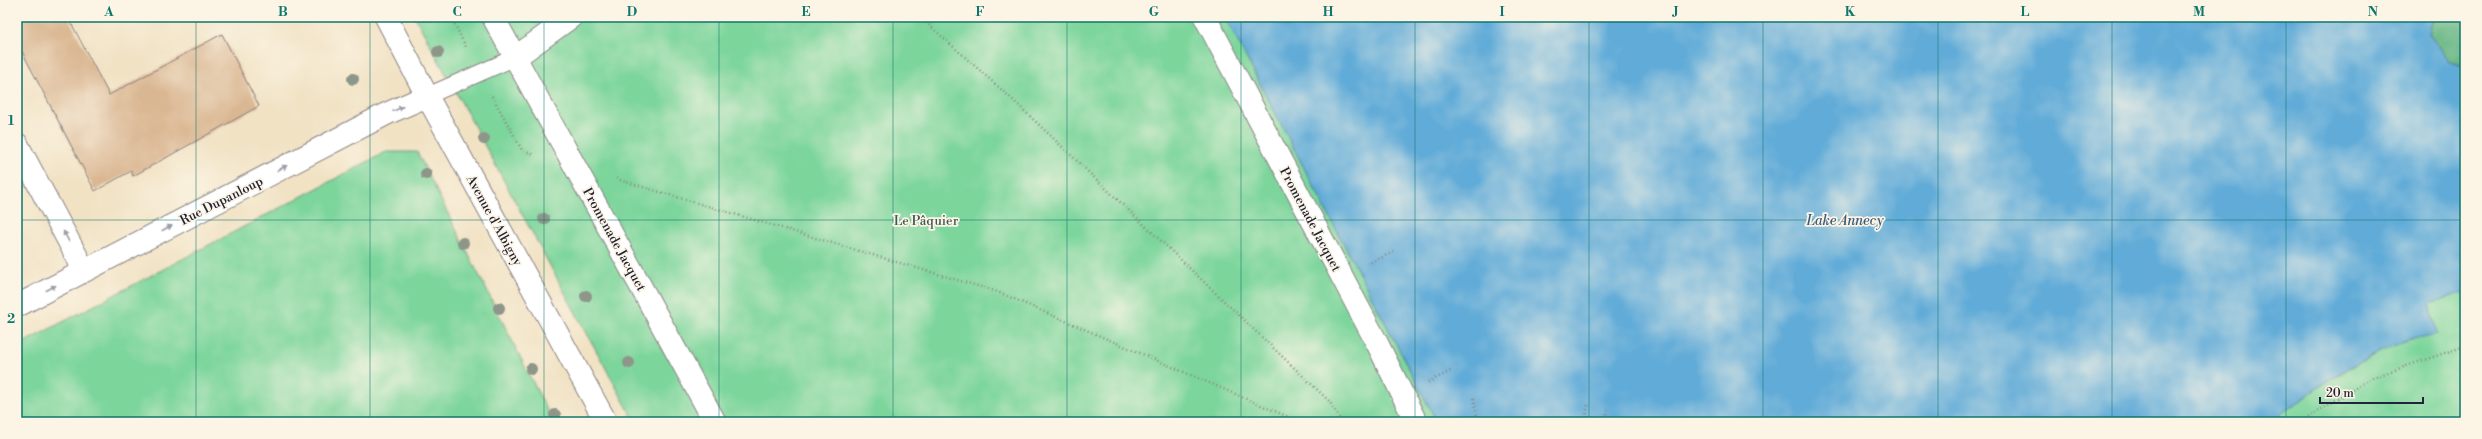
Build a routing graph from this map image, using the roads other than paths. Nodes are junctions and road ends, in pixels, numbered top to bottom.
1 (386, 17) edge
2 (493, 17) edge
3 (571, 17) edge
4 (1204, 17) edge
5 (516, 56) junction
6 (426, 96) junction
7 (17, 144) edge
8 (84, 270) junction
9 (17, 306) edge
10 (606, 422) edge
11 (715, 422) edge
12 (1416, 422) edge

1 - 6 street, Avenue d'Albigny
2 - 5 street, Promenade Jacquet
3 - 5 street
4 - 12 street, Promenade Jacquet
5 - 6 lane
5 - 11 street, Promenade Jacquet
8 -> 6 street, Rue Dupanloup
6 - 10 street, Avenue d'Albigny
8 -> 7 street
9 -> 8 street, Rue Dupanloup

